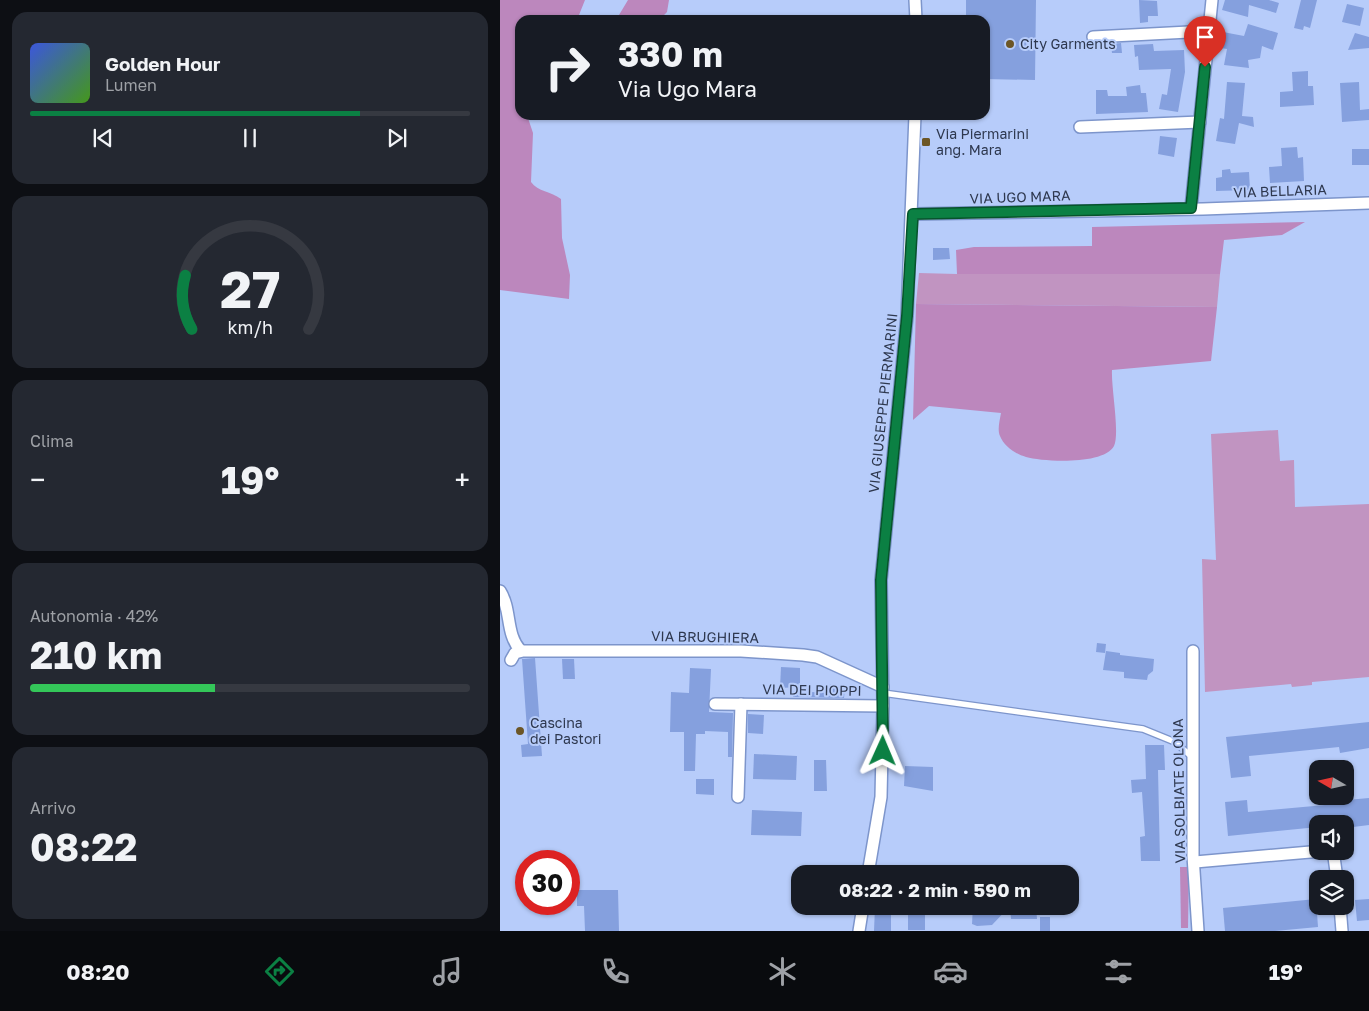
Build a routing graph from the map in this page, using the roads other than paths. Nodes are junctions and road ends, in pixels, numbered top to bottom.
1 (916, 0) edge
2 (1212, 0) edge
3 (916, 15) edge
4 (1208, 30) junction
5 (1093, 37) dead end
6 (915, 120) edge
7 (1200, 122) junction
8 (1080, 127) dead end
9 (1369, 203) edge
10 (1191, 208) junction
11 (913, 214) junction
12 (500, 591) edge
13 (521, 651) junction
14 (1193, 651) dead end
15 (512, 660) dead end
16 (883, 690) junction
17 (715, 704) dead end
18 (741, 704) junction
19 (884, 706) junction
20 (1193, 759) junction
21 (738, 797) dead end
22 (1309, 852) edge
23 (1195, 862) junction
24 (870, 865) edge
25 (861, 915) edge
26 (1341, 915) edge
27 (858, 931) edge
28 (1198, 931) edge
29 (1342, 931) edge

1 - 3 street
2 - 4 street
4 - 5 street
4 - 7 street
6 - 11 street, VIA GIUSEPPE PIERMARINI
7 - 8 street
7 - 10 street
9 - 10 street, VIA BELLARIA
10 - 11 street, VIA UGO MARA
11 - 16 street, VIA GIUSEPPE PIERMARINI
12 - 13 street
13 - 15 street
13 - 16 street, VIA BRUGHIERA
14 - 20 street, VIA SOLBIATE OLONA
16 - 19 street, VIA GIUSEPPE PIERMARINI
16 - 20 lane
17 - 18 street, VIA DEI PIOPPI
18 - 19 street, VIA DEI PIOPPI
18 - 21 street
19 - 24 street, VIA GIUSEPPE PIERMARINI
20 - 23 street, VIA SOLBIATE OLONA
22 - 23 street
23 - 28 street, VIA SOLBIATE OLONA
25 - 27 street
26 - 29 street

